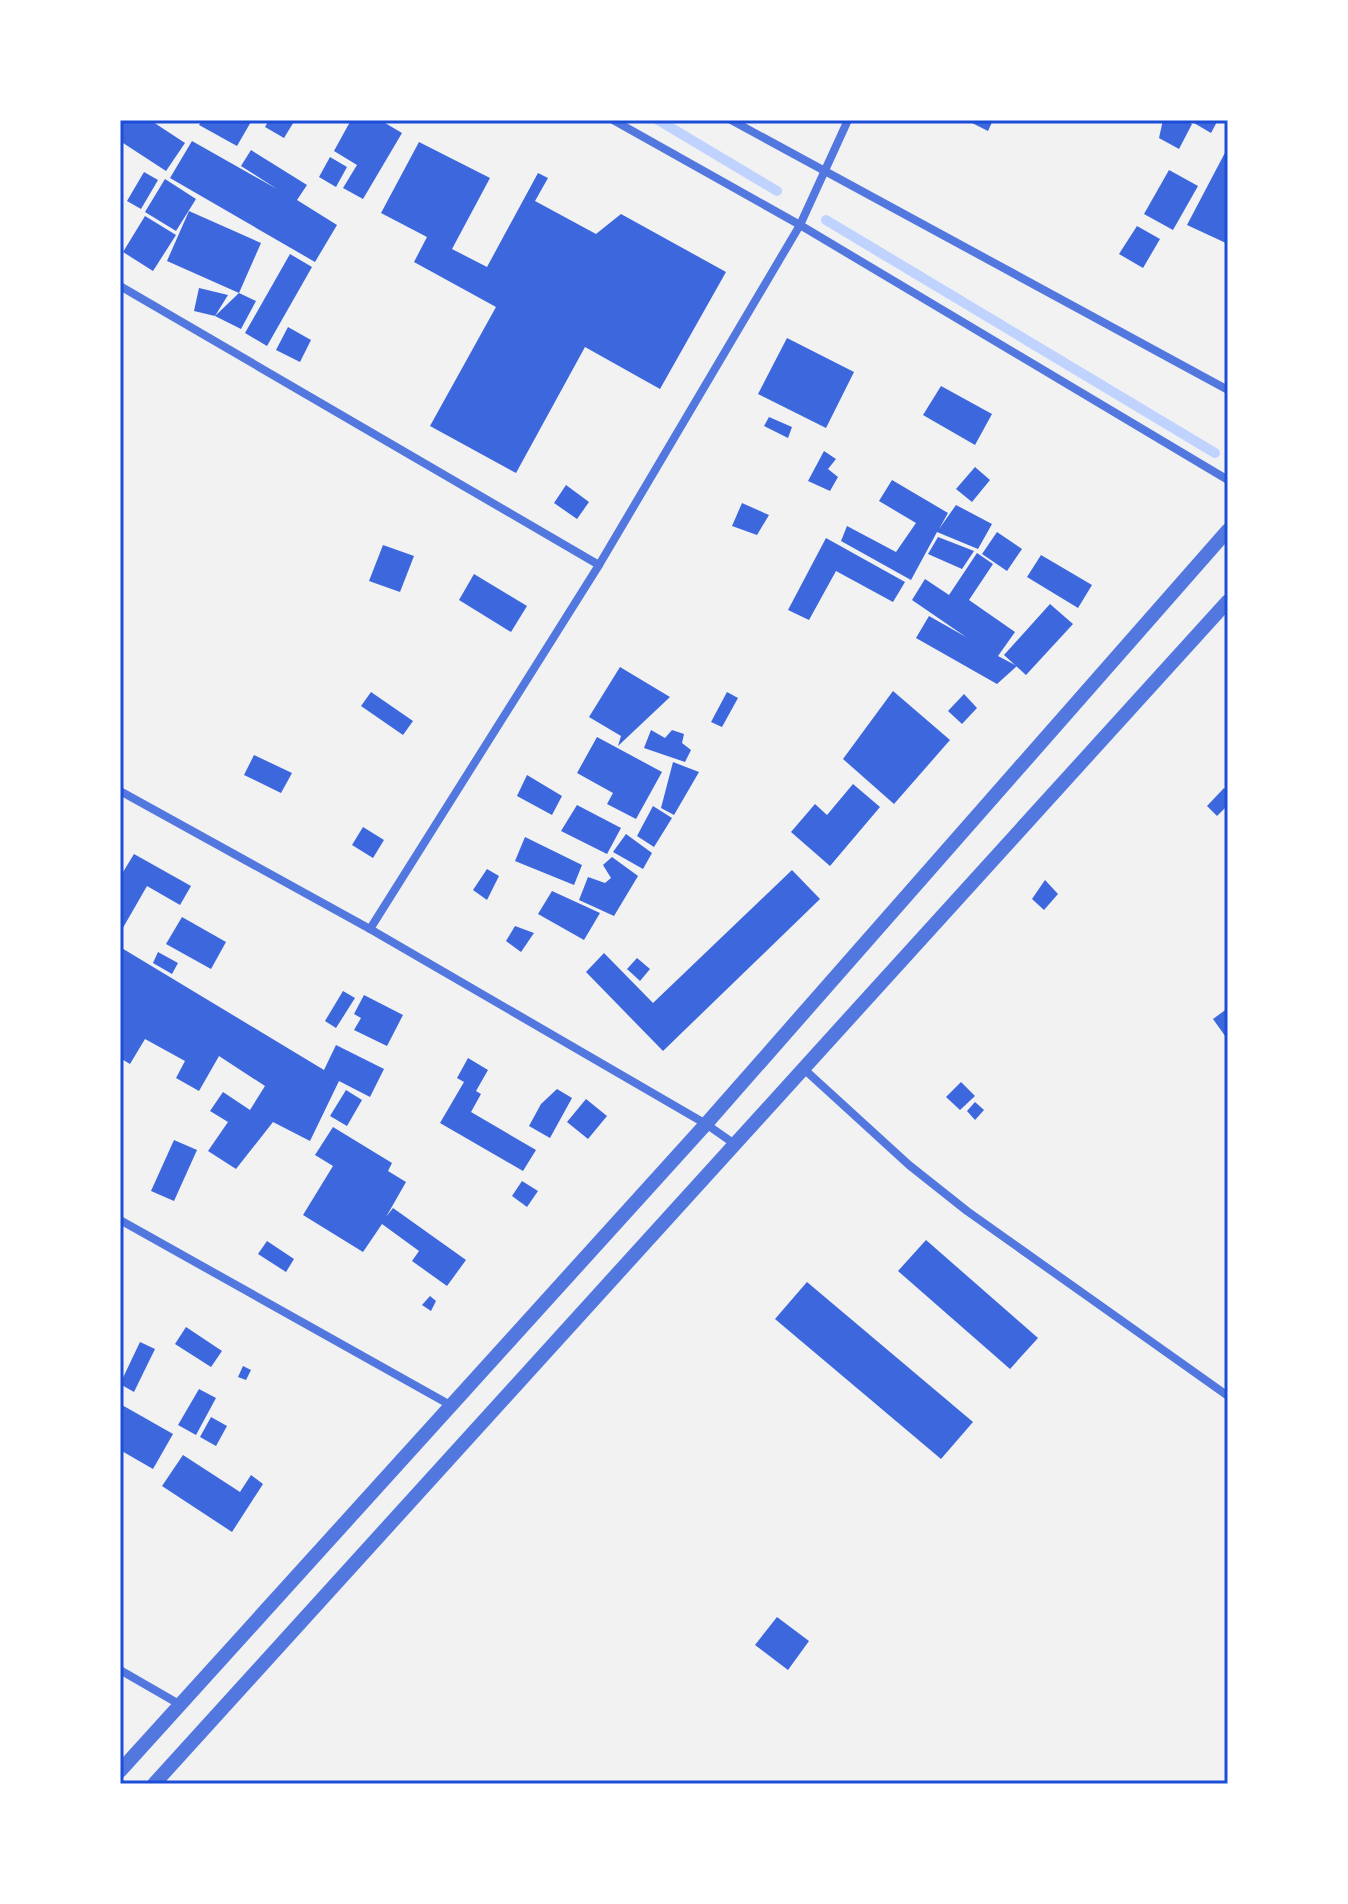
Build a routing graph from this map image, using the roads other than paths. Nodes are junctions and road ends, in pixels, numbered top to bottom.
1 (613, 120) edge
2 (731, 120) edge
3 (848, 120) edge
4 (822, 171) junction
5 (800, 225) junction
6 (120, 286) edge
7 (1228, 390) edge
8 (1228, 480) edge
9 (1228, 530) edge
10 (599, 565) junction
11 (1228, 601) edge
12 (120, 791) edge
13 (370, 929) junction
14 (805, 1070) junction
15 (706, 1124) junction
16 (736, 1145) junction
17 (120, 1220) edge
18 (1228, 1396) edge
19 (452, 1406) junction
20 (120, 1670) edge
21 (179, 1704) junction
22 (120, 1771) edge
23 (154, 1784) edge

1 - 5 street
2 - 4 street
3 - 4 street
4 - 5 street
4 - 7 street
5 - 8 street
5 - 10 street
6 - 10 street
9 - 15 street
10 - 13 street
11 - 14 street
12 - 13 street
13 - 15 street
14 - 16 street
14 - 18 street
15 - 16 street
15 - 19 street
16 - 23 street
17 - 19 street
19 - 21 street
20 - 21 street
21 - 22 street

